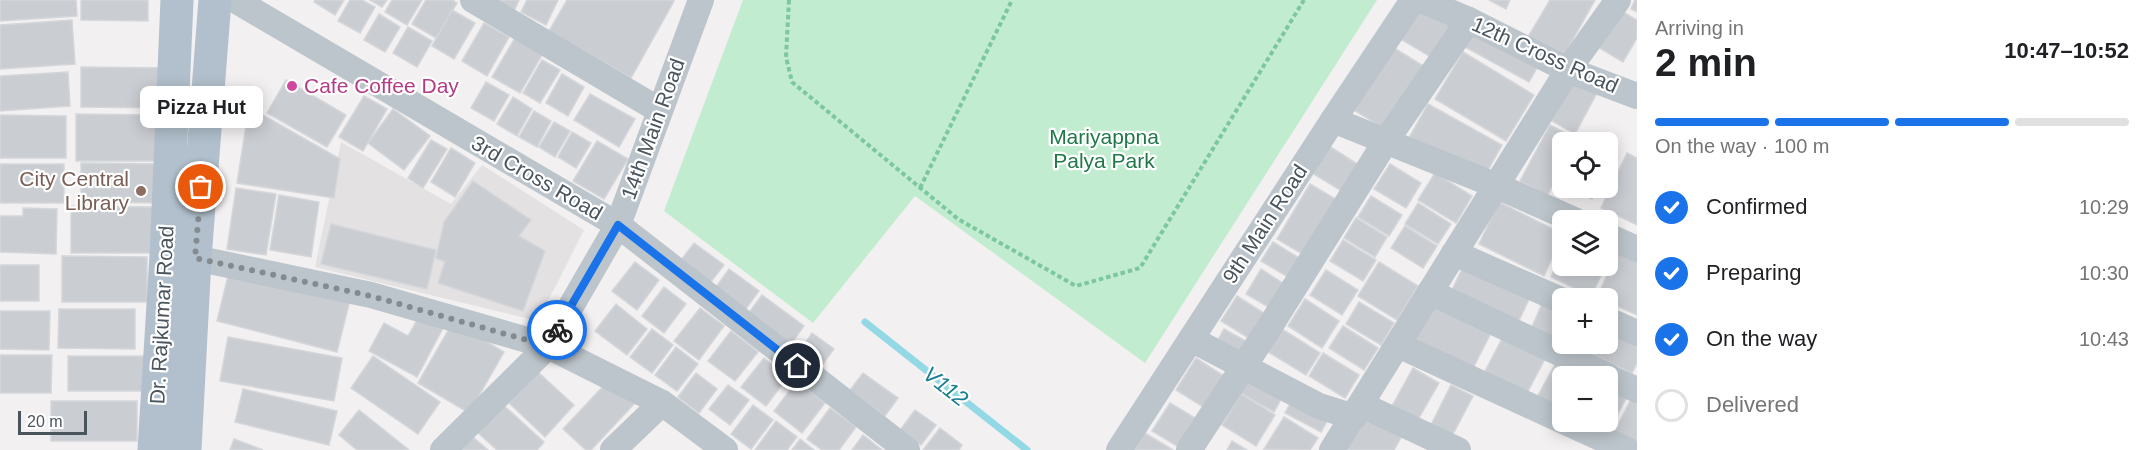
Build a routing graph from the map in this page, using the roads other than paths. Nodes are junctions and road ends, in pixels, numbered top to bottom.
1 (177, 0) edge
2 (215, 0) edge
3 (235, 0) edge
4 (473, 0) edge
5 (701, 0) edge
6 (1413, 0) edge
7 (1421, 0) edge
8 (1618, 0) edge
9 (1468, 20) junction
10 (1568, 70) junction
11 (1637, 96) edge
12 (659, 110) junction
13 (1333, 120) junction
14 (1386, 141) junction
15 (1497, 186) junction
16 (1552, 210) edge
17 (618, 225) junction
18 (1618, 240) edge
19 (1637, 249) edge
20 (1454, 254) junction
21 (195, 258) junction
22 (1430, 292) junction
23 (1552, 296) edge
24 (1618, 324) edge
25 (1637, 333) edge
26 (1191, 339) junction
27 (1398, 345) junction
28 (548, 346) junction
29 (1244, 366) junction
30 (1585, 366) edge
31 (1618, 381) edge
32 (1637, 390) edge
33 (662, 403) junction
34 (1358, 411) junction
35 (1552, 416) edge
36 (1588, 432) edge
37 (154, 450) edge
38 (185, 450) edge
39 (443, 450) edge
40 (613, 450) edge
41 (725, 450) edge
42 (907, 450) edge
43 (1119, 450) edge
44 (1189, 450) edge
45 (1332, 450) edge
46 (1458, 450) edge
47 (1628, 450) edge

1 - 37 main road, Dr. Rajkumar Road
2 - 21 main road, Dr. Rajkumar Road
3 - 17 street, 3rd Cross Road
4 - 12 street
5 - 12 street, 14th Main Road
6 - 13 street, 9th Main Road
7 - 9 street, 12th Cross Road
8 - 10 street
9 - 10 street, 12th Cross Road
9 - 14 street
10 - 11 street, 12th Cross Road
10 - 15 street
12 - 17 street, 14th Main Road
13 - 14 street
13 - 26 street, 9th Main Road
14 - 15 street
14 - 29 street
15 - 16 street
15 - 20 street
17 - 28 street, 14th Main Road
17 - 42 street, 3rd Cross Road
18 - 19 street
20 - 22 street
20 - 23 street
21 - 28 street
21 - 38 main road, Dr. Rajkumar Road
22 - 27 street
22 - 30 street
24 - 25 street
26 - 29 street
26 - 43 street, 9th Main Road
27 - 34 street
27 - 35 street
28 - 33 street
28 - 39 street, 14th Main Road
29 - 34 street
29 - 44 street
31 - 32 street
33 - 40 street
33 - 41 street
34 - 45 street
34 - 46 street
36 - 47 street

